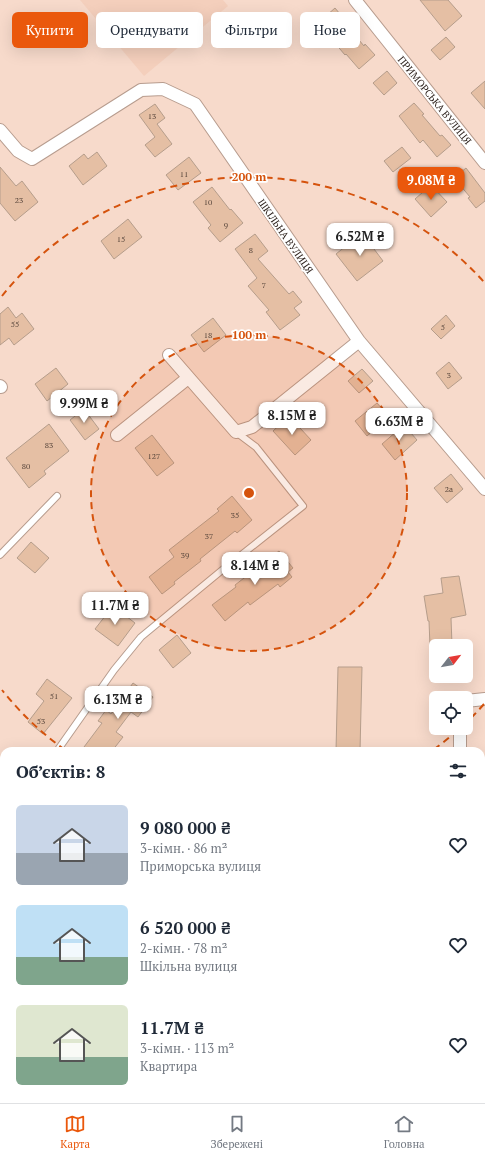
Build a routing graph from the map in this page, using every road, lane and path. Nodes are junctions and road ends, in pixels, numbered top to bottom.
1 (355, 0) edge
2 (0, 130) edge
3 (485, 163) edge
4 (359, 341) junction
5 (169, 355) dead end
6 (188, 378) junction
7 (236, 432) junction
8 (117, 435) dead end
9 (485, 489) edge
10 (57, 496) dead end
11 (0, 555) edge
12 (485, 699) edge
13 (473, 700) edge
14 (460, 735) edge
15 (60, 747) edge
16 (460, 747) edge

1 - 3 street, ПРИМОРСЬКА ВУЛИЦЯ
2 - 4 street, ШКІЛЬНА ВУЛИЦЯ
4 - 7 street
4 - 9 street, ШКІЛЬНА ВУЛИЦЯ
5 - 6 street
6 - 7 street
6 - 8 street
7 - 15 lane
10 - 11 lane
12 - 13 street
14 - 16 street

